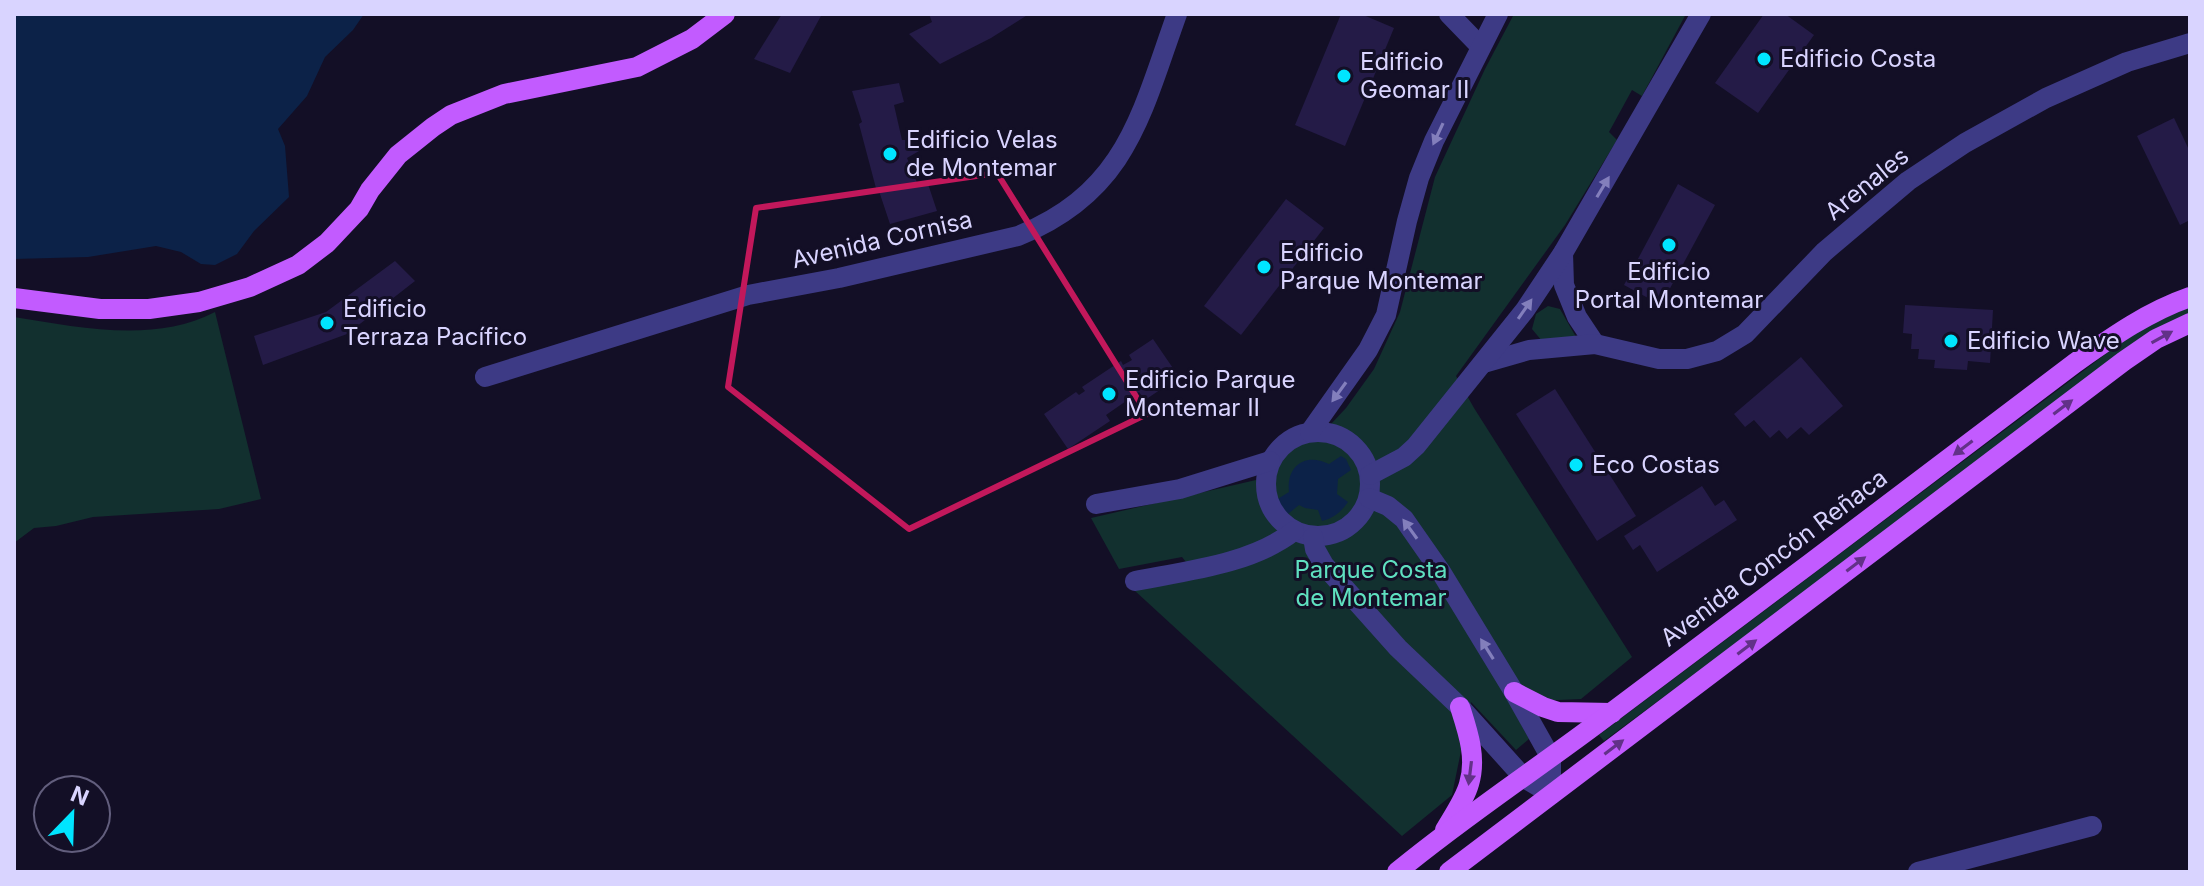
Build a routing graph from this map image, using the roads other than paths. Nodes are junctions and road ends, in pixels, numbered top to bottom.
1 (725, 14) edge
2 (1177, 14) edge
3 (1449, 14) edge
4 (1498, 14) edge
5 (1701, 14) edge
6 (2190, 43) edge
7 (1480, 46) junction
8 (1563, 253) junction
9 (2190, 297) edge
10 (14, 298) edge
11 (2190, 323) edge
12 (1595, 344) junction
13 (1484, 363) junction
14 (485, 377) dead end
15 (1310, 432) junction
16 (1270, 461) junction
17 (1370, 475) junction
18 (1369, 498) junction
19 (1096, 504) dead end
20 (1303, 534) junction
21 (1135, 581) dead end
22 (1514, 692) junction
23 (1460, 707) junction
24 (1612, 713) junction
25 (1551, 758) junction
26 (1524, 778) junction
27 (1551, 794) junction
28 (2092, 826) dead end
29 (1444, 834) junction
30 (1397, 872) edge
31 (1449, 872) edge
32 (1918, 872) edge

1 - 10 main road
2 - 14 street, Avenida Cornisa
3 - 7 street
4 - 7 street
8 -> 5 street
6 - 12 street, Arenales
7 -> 15 street
8 - 12 street
13 -> 8 street
9 -> 24 main road, Avenida Concón Reñaca
27 -> 11 main road
12 - 13 street, Arenales
13 - 17 street
15 - 16 street
15 - 17 street
16 - 19 street
16 - 20 street
17 - 18 street
18 - 20 street
22 -> 18 street
20 - 21 street
20 - 23 street
22 - 24 main road
22 - 25 street
23 - 26 street
23 -> 29 main road
24 - 25 main road, Avenida Concón Reñaca
25 - 26 main road, Avenida Concón Reñaca
25 - 27 street
26 - 27 street
26 - 29 main road, Avenida Concón Reñaca
27 - 31 main road
28 - 32 street
29 - 30 main road, Avenida Concón Reñaca

